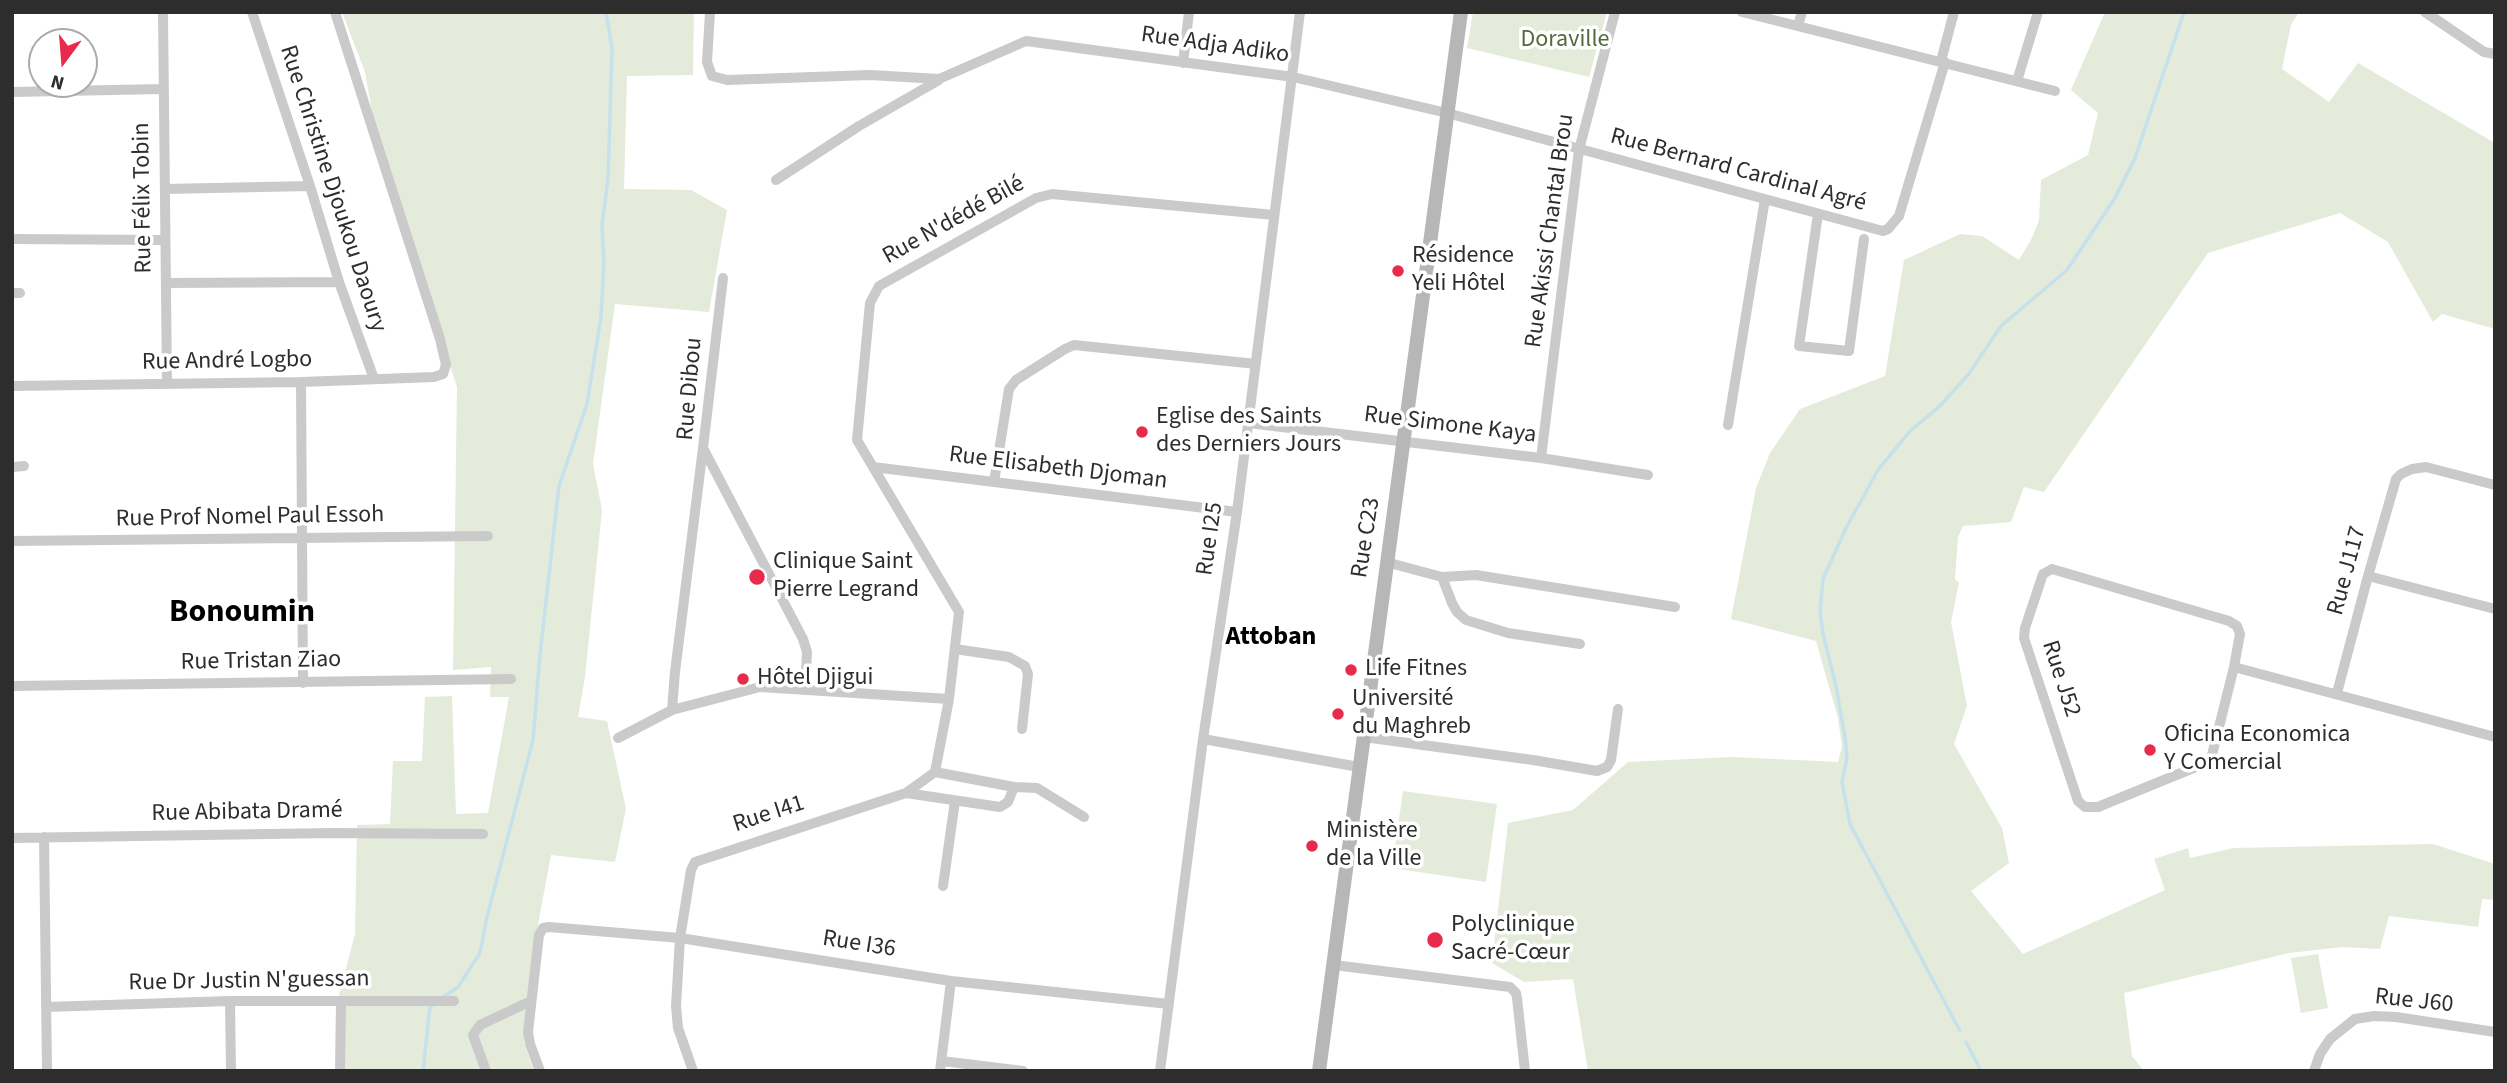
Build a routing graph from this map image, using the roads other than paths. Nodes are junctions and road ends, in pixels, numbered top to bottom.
1 (163, 12) edge
2 (252, 12) edge
3 (335, 12) edge
4 (710, 12) edge
5 (1189, 12) edge
6 (1300, 12) edge
7 (1461, 12) edge
8 (1615, 12) edge
9 (1742, 12) edge
10 (1802, 12) edge
11 (1954, 12) edge
12 (2038, 12) edge
13 (2425, 12) edge
14 (1798, 25) junction
15 (2495, 54) edge
16 (1943, 62) junction
17 (1183, 63) junction
18 (1293, 77) junction
19 (939, 79) junction
20 (2017, 81) junction
21 (163, 89) junction
22 (2055, 91) dead end
23 (12, 92) edge
24 (1447, 113) junction
25 (1579, 150) junction
26 (776, 180) dead end
27 (310, 186) junction
28 (165, 189) junction
29 (1765, 199) junction
30 (1818, 214) junction
31 (1275, 215) junction
32 (12, 239) edge
33 (1864, 239) dead end
34 (165, 240) junction
35 (723, 278) dead end
36 (339, 282) junction
37 (166, 283) junction
38 (1256, 364) junction
39 (374, 379) junction
40 (301, 382) junction
41 (167, 384) junction
42 (12, 386) edge
43 (1248, 423) junction
44 (1728, 425) dead end
45 (1404, 443) junction
46 (703, 448) junction
47 (1541, 458) junction
48 (24, 466) dead end
49 (12, 467) edge
50 (873, 467) junction
51 (1648, 475) dead end
52 (994, 482) junction
53 (2495, 485) edge
54 (1237, 512) junction
55 (488, 536) dead end
56 (302, 538) junction
57 (12, 541) edge
58 (1386, 562) junction
59 (2368, 576) junction
60 (1442, 577) junction
61 (1675, 607) dead end
62 (2495, 609) edge
63 (1580, 644) dead end
64 (955, 649) junction
65 (2234, 667) junction
66 (511, 679) dead end
67 (303, 683) junction
68 (12, 686) edge
69 (805, 690) junction
70 (2337, 693) junction
71 (949, 699) junction
72 (1618, 709) dead end
73 (672, 710) junction
74 (1022, 729) dead end
75 (1364, 737) junction
76 (2495, 737) edge
77 (618, 738) dead end
78 (1203, 739) junction
79 (1359, 768) junction
80 (935, 772) junction
81 (1014, 787) junction
82 (906, 793) junction
83 (955, 801) junction
84 (1084, 817) dead end
85 (482, 834) dead end
86 (44, 837) junction
87 (12, 838) edge
88 (943, 886) dead end
89 (680, 938) junction
90 (1334, 965) junction
91 (951, 981) junction
92 (341, 1001) junction
93 (454, 1001) dead end
94 (531, 1001) junction
95 (230, 1002) junction
96 (1168, 1004) junction
97 (46, 1007) junction
98 (2495, 1032) edge
99 (941, 1066) edge
100 (47, 1071) edge
101 (231, 1071) edge
102 (340, 1071) edge
103 (486, 1071) edge
104 (540, 1071) edge
105 (693, 1071) edge
106 (1023, 1071) edge
107 (1160, 1071) edge
108 (1319, 1071) edge
109 (1525, 1071) edge
110 (2314, 1071) edge

1 - 21 street, Rue Félix Tobin
2 - 27 street, Rue Christine Djoukou Daoury
3 - 39 street, Rue André Logbo
4 - 19 street, Rue Adja Adiko
5 - 17 street
6 - 18 street, Rue I25
7 - 24 street, Rue C23
8 - 25 street, Rue Akissi Chantal Brou
9 - 14 street
10 - 14 street
11 - 16 street, Rue Bernard Cardinal Agré
12 - 20 street
13 - 15 street
14 - 16 street
16 - 20 street
16 - 30 street, Rue Bernard Cardinal Agré
17 - 18 street, Rue Adja Adiko
17 - 19 street, Rue Adja Adiko
18 - 24 street, Rue Adja Adiko
18 - 31 street, Rue I25
19 - 26 street
20 - 22 street
21 - 23 street
21 - 28 street, Rue Félix Tobin
24 - 25 street, Rue Bernard Cardinal Agré
24 - 45 street, Rue C23
25 - 29 street, Rue Bernard Cardinal Agré
25 - 47 street, Rue Akissi Chantal Brou
27 - 28 street
27 - 36 street, Rue Christine Djoukou Daoury
28 - 34 street, Rue Félix Tobin
29 - 30 street, Rue Bernard Cardinal Agré
29 - 44 street
30 - 33 street
31 - 38 street, Rue I25
31 - 50 street, Rue N'dédé Bilé
32 - 34 street
34 - 37 street, Rue Félix Tobin
35 - 46 street, Rue Dibou
36 - 37 street
36 - 39 street, Rue Christine Djoukou Daoury
37 - 41 street, Rue Félix Tobin
38 - 43 street, Rue I25
38 - 52 street
39 - 40 street, Rue André Logbo
40 - 41 street, Rue André Logbo
40 - 56 street
41 - 42 street, Rue André Logbo
43 - 45 street, Rue Simone Kaya
43 - 54 street, Rue I25
45 - 47 street, Rue Simone Kaya
45 - 58 street, Rue C23
46 - 69 street, Rue Dibou
46 - 73 street
47 - 51 street, Rue Simone Kaya
48 - 49 street
50 - 52 street, Rue Elisabeth Djoman
50 - 64 street, Rue N'dédé Bilé
52 - 54 street, Rue Elisabeth Djoman
53 - 59 street, Rue J117
54 - 78 street, Rue I25
55 - 56 street, Rue Prof Nomel Paul Essoh
56 - 57 street, Rue Prof Nomel Paul Essoh
56 - 67 street
58 - 60 street
58 - 75 street, Rue C23
59 - 62 street
59 - 70 street, Rue J117
60 - 61 street
60 - 63 street
64 - 71 street
64 - 74 street
65 - 65 street, Rue J52
65 - 70 street
66 - 67 street, Rue Tristan Ziao
67 - 68 street, Rue Tristan Ziao
69 - 71 street
69 - 73 street
70 - 76 street
71 - 80 street
72 - 75 street
73 - 77 street
75 - 79 street, Rue C23
78 - 79 street
78 - 96 street, Rue I25
79 - 90 street, Rue C23
80 - 81 street
80 - 82 street, Rue I41
81 - 83 street
81 - 84 street
82 - 83 street
82 - 89 street, Rue I41
83 - 88 street
85 - 86 street, Rue Abibata Dramé
86 - 87 street, Rue Abibata Dramé
86 - 97 street
89 - 91 street, Rue I36
89 - 94 street, Rue I36
89 - 105 street, Rue I41
90 - 108 street, Rue C23
90 - 109 street
91 - 96 street, Rue I36
91 - 99 street
92 - 93 street, Rue Dr Justin N'guessan
92 - 95 street, Rue Dr Justin N'guessan
92 - 102 street
94 - 103 street
94 - 104 street
95 - 97 street, Rue Dr Justin N'guessan
95 - 101 street
96 - 107 street, Rue I25
97 - 100 street
98 - 110 street, Rue J60
99 - 106 street

